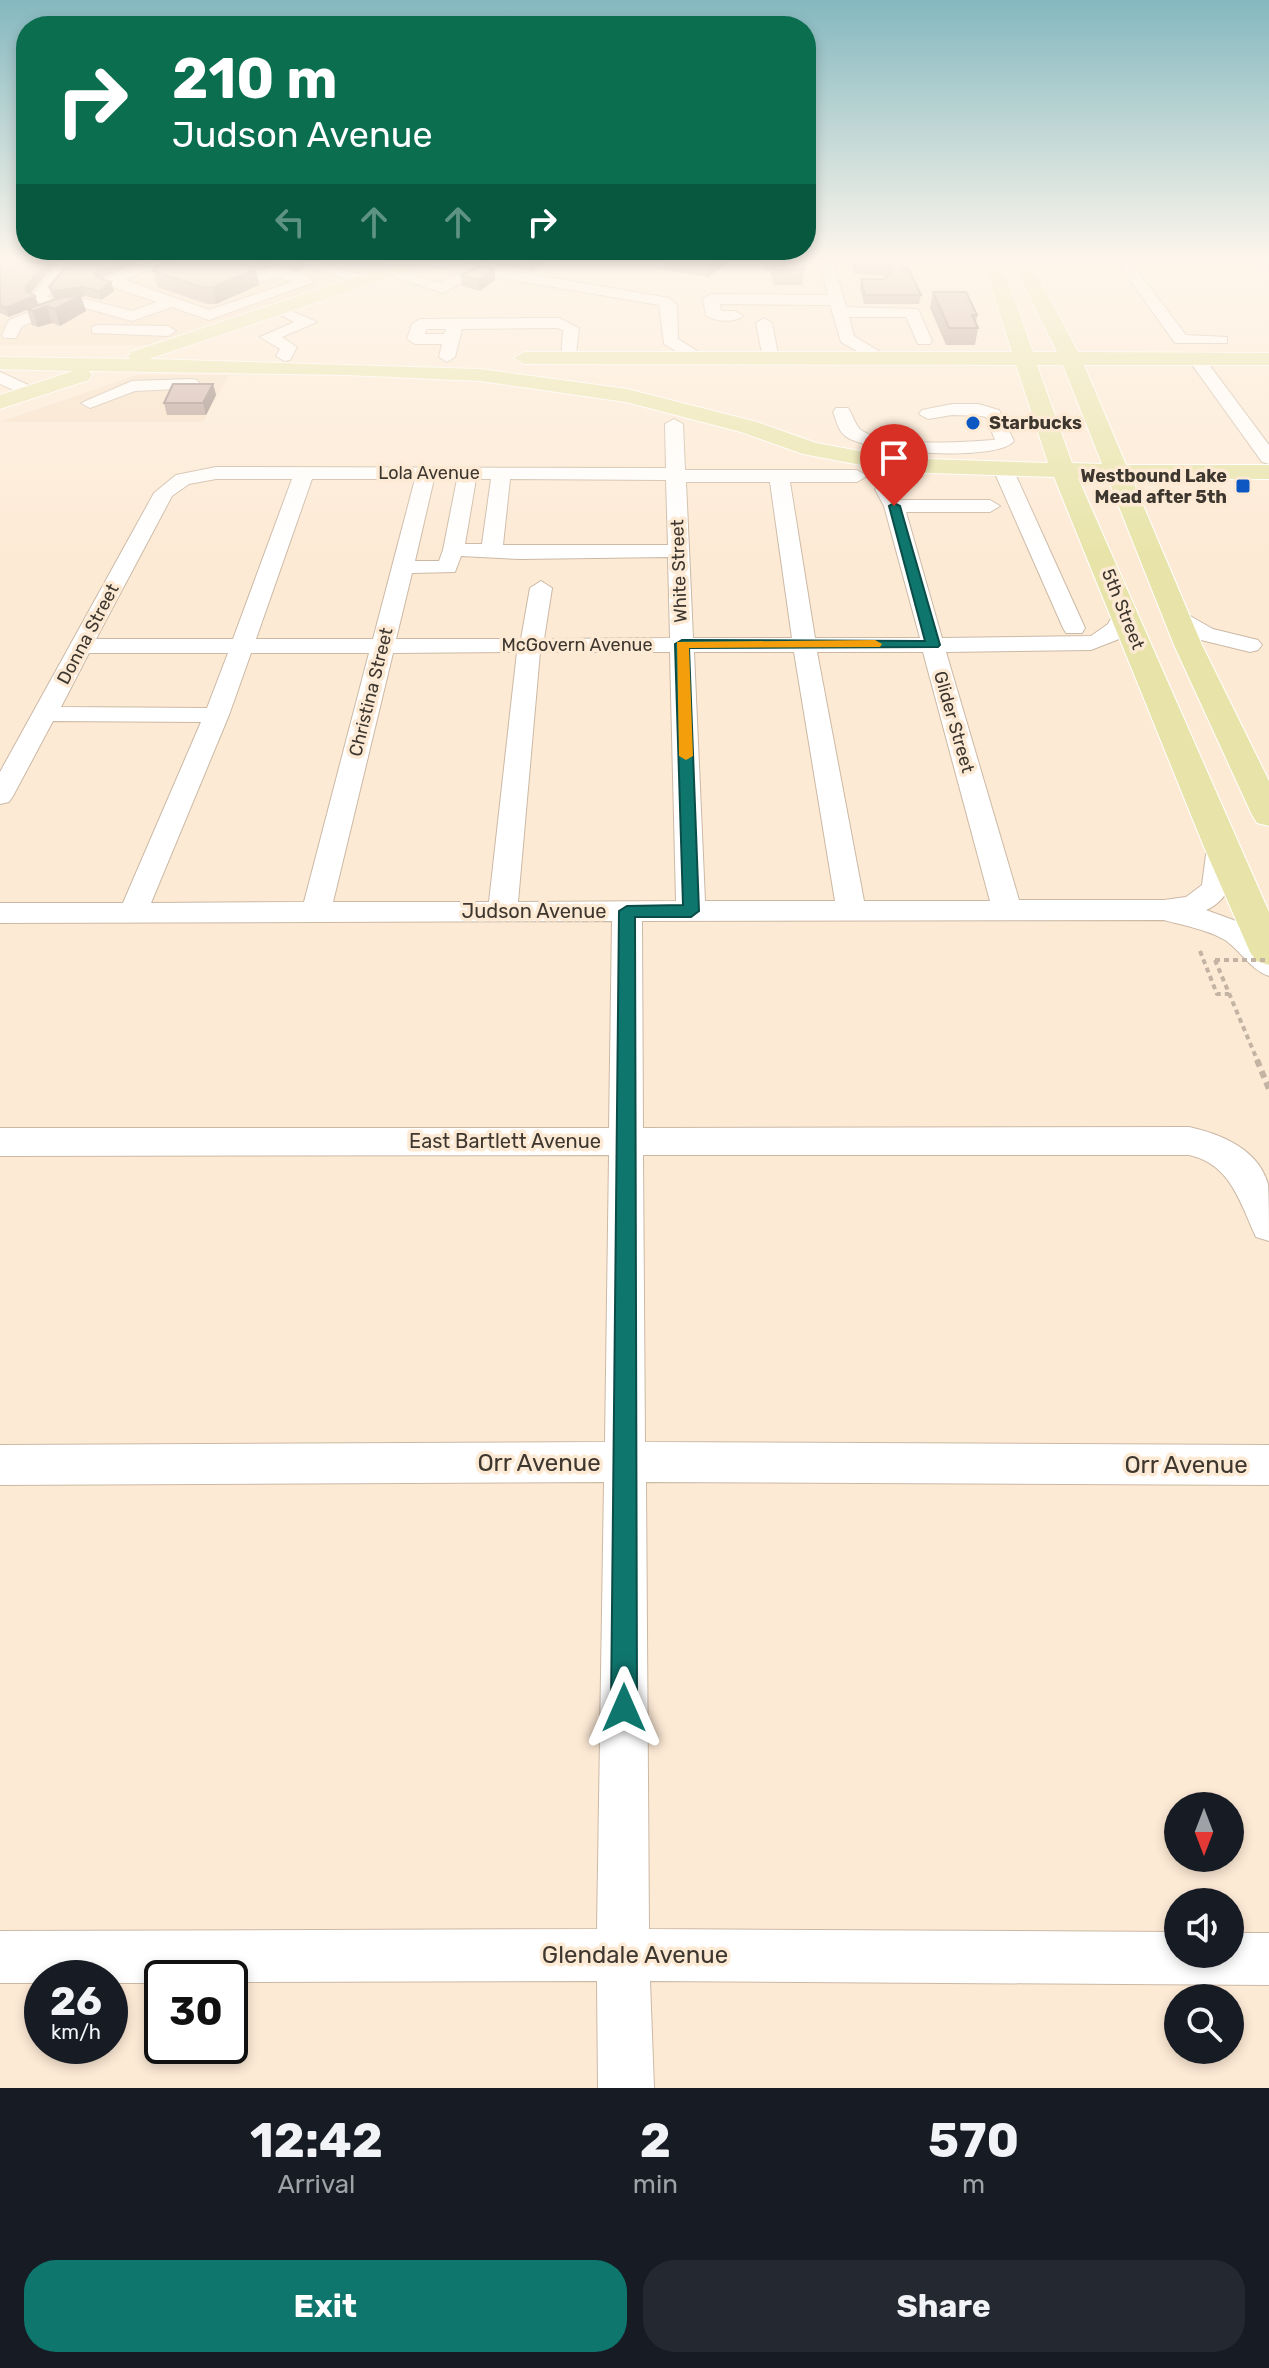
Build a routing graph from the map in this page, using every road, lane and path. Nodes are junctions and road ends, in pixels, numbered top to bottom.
1 (128, 358) edge
2 (142, 358) edge
3 (146, 358) edge
4 (566, 358) edge
5 (962, 358) edge
6 (1023, 358) edge
7 (1044, 358) edge
8 (569, 359) joint
9 (643, 359) joint
10 (702, 359) joint
11 (771, 359) joint
12 (826, 359) joint
13 (884, 359) joint
14 (1071, 359) junction
15 (1196, 359) junction
16 (1269, 359) edge
17 (138, 360) junction
18 (0, 363) edge
19 (34, 363) junction
20 (108, 366) junction
21 (0, 377) edge
22 (191, 384) edge
23 (37, 390) junction
24 (0, 402) edge
25 (90, 403) dead end
26 (0, 412) edge
27 (842, 412) dead end
28 (928, 414) dead end
29 (1237, 414) junction
30 (1258, 414) dead end
31 (674, 424) dead end
32 (1269, 458) edge
33 (1003, 469) junction
34 (1063, 470) junction
35 (1119, 472) junction
36 (1269, 472) edge
37 (304, 473) junction
38 (426, 473) junction
39 (468, 473) junction
40 (501, 473) junction
41 (676, 475) junction
42 (779, 476) junction
43 (857, 476) dead end
44 (183, 479) joint
45 (990, 506) dead end
46 (453, 550) junction
47 (492, 550) junction
48 (678, 551) junction
49 (403, 567) junction
50 (541, 588) dead end
51 (1125, 613) junction
52 (1176, 615) junction
53 (1073, 637) junction
54 (682, 644) junction
55 (805, 644) junction
56 (529, 645) junction
57 (933, 645) junction
58 (1259, 645) edge
59 (81, 646) junction
60 (241, 646) junction
61 (383, 646) junction
62 (1202, 675) junction
63 (1149, 677) junction
64 (44, 714) junction
65 (217, 715) junction
66 (0, 796) edge
67 (1269, 815) edge
68 (1221, 847) junction
69 (1007, 910) junction
70 (1164, 910) junction
71 (503, 911) junction
72 (627, 911) junction
73 (691, 911) junction
74 (851, 911) junction
75 (133, 912) junction
76 (316, 912) junction
77 (0, 913) edge
78 (1200, 951) dead end
79 (1269, 952) edge
80 (1269, 963) edge
81 (1229, 994) junction
82 (1269, 1089) edge
83 (626, 1140) junction
84 (0, 1142) edge
85 (1269, 1226) edge
86 (625, 1462) junction
87 (0, 1465) edge
88 (1269, 1465) edge
89 (623, 1955) junction
90 (0, 1957) edge
91 (1269, 1959) edge
92 (626, 2088) edge

1 - 17 main road
2 - 17 main road
3 - 17 main road
4 - 8 main road
5 - 13 main road
6 - 34 main road, 5th Street
7 - 14 main road
8 - 9 main road
9 - 10 main road
10 - 11 main road
11 - 12 main road
12 - 13 main road
14 - 15 main road
14 - 35 main road
15 - 16 main road
15 - 29 street
17 - 20 main road
17 - 26 main road
17 - 33 main road
18 - 19 main road
19 - 20 main road
19 - 23 main road
20 - 23 main road
21 - 23 street
22 - 25 street
23 - 24 main road
27 - 28 street
29 - 30 street
29 - 32 street
31 - 41 street, White Street
33 - 34 main road
33 - 53 street
34 - 35 main road
34 - 51 main road, 5th Street
35 - 36 main road
35 - 52 main road
37 - 38 street, Lola Avenue
37 - 44 street, Lola Avenue
37 - 60 street
38 - 39 street, Lola Avenue
38 - 49 street, Christina Street
39 - 40 street, Lola Avenue
39 - 46 street
40 - 41 street, Lola Avenue
40 - 47 street
41 - 42 street, Lola Avenue
41 - 48 street, White Street
42 - 43 street, Lola Avenue
42 - 55 street
44 - 59 street, Donna Street
45 - 57 street, Glider Street
46 - 47 street
46 - 49 street
47 - 48 street
48 - 54 street, White Street
49 - 61 street, Christina Street
50 - 56 street
51 - 53 street, McGovern Avenue
51 - 63 main road, 5th Street
52 - 58 street
52 - 62 main road
53 - 57 street, McGovern Avenue
53 - 63 street, McGovern Avenue
54 - 55 street, McGovern Avenue
54 - 56 street, McGovern Avenue
54 - 73 street, White Street
55 - 57 street, McGovern Avenue
55 - 74 street
56 - 61 street, McGovern Avenue
56 - 71 street
57 - 69 street, Glider Street
58 - 62 street
59 - 60 street, McGovern Avenue
59 - 64 street, Donna Street
60 - 61 street, McGovern Avenue
60 - 65 street
61 - 76 street, Christina Street
62 - 67 main road
63 - 68 main road, 5th Street
64 - 65 street
64 - 66 street, Donna Street
65 - 75 street
68 - 70 street, Judson Avenue
68 - 79 main road, 5th Street
69 - 70 street, Judson Avenue
69 - 74 street, Judson Avenue
70 - 80 street, Judson Avenue
71 - 72 street, Judson Avenue
71 - 76 street, Judson Avenue
72 - 73 street, Judson Avenue
72 - 83 street
73 - 74 street, Judson Avenue
75 - 76 street, Judson Avenue
75 - 77 street, Judson Avenue
78 - 81 path
80 - 81 path, bridge
81 - 82 path
83 - 84 street, East Bartlett Avenue
83 - 85 street, East Bartlett Avenue
83 - 86 street
86 - 87 street, Orr Avenue
86 - 88 street, Orr Avenue
86 - 89 street
89 - 90 street, Glendale Avenue
89 - 91 street, Glendale Avenue
89 - 92 street

